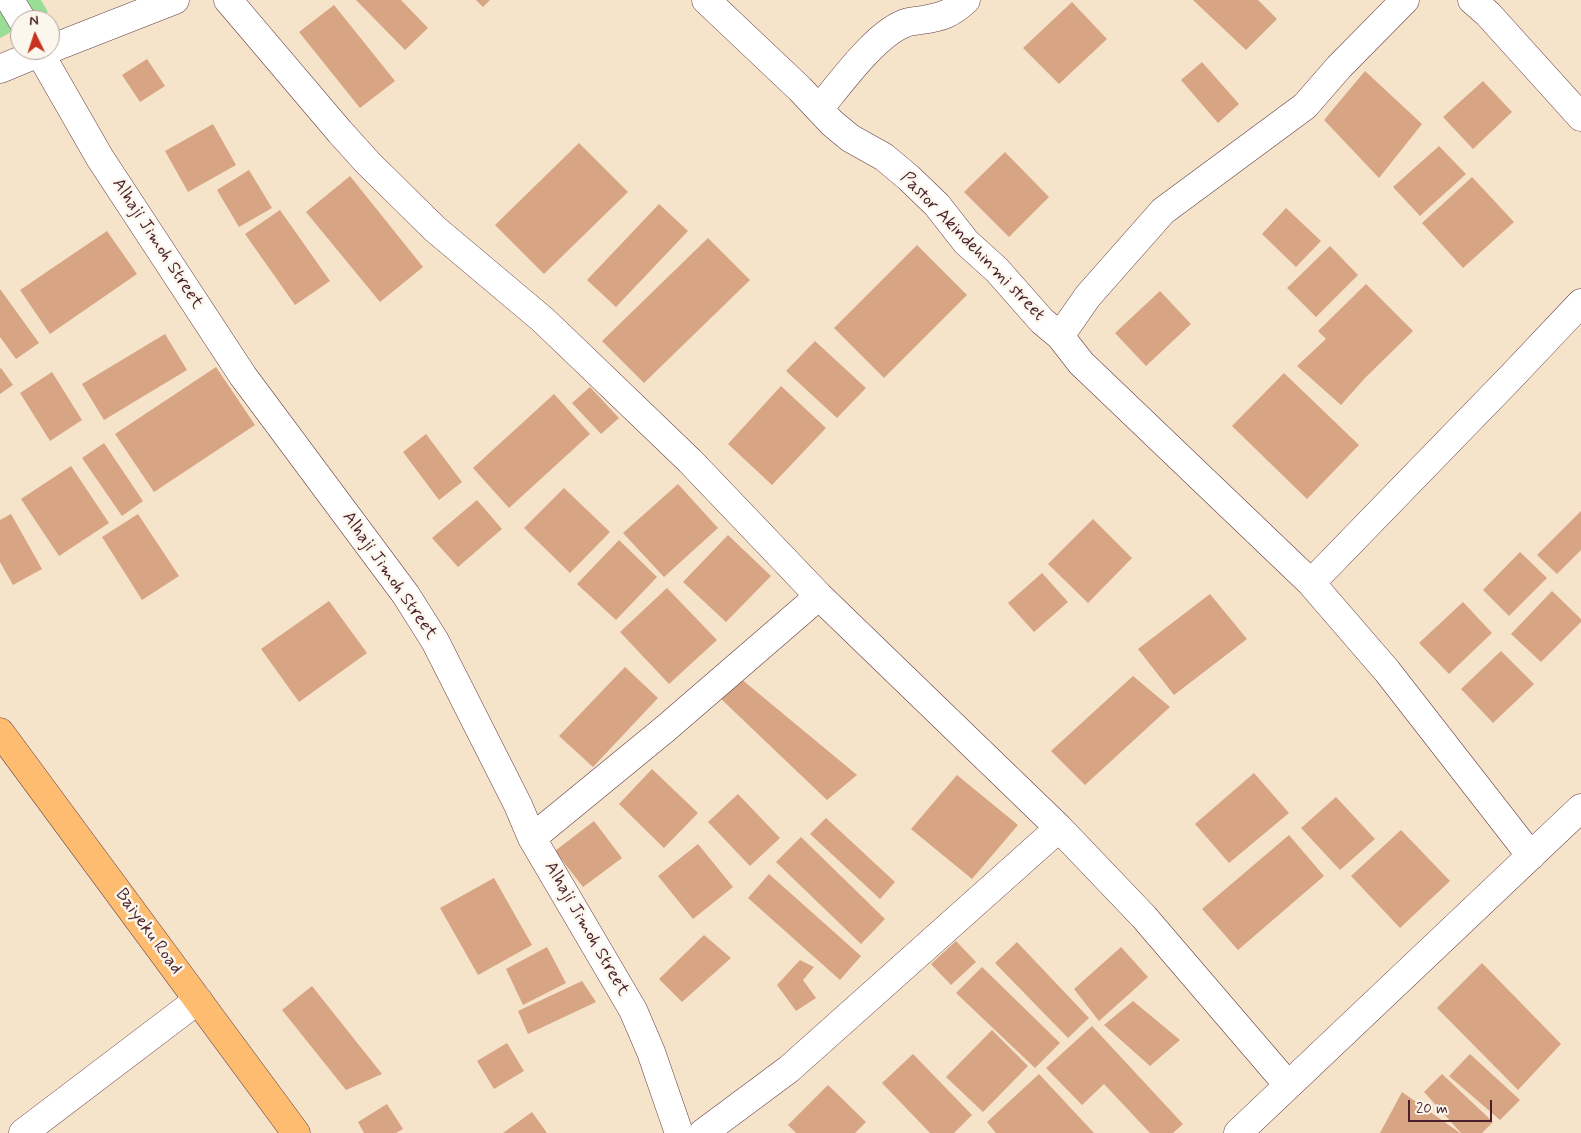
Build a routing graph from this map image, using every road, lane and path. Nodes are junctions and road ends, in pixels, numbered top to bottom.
1 (175, 0) edge
2 (228, 0) edge
3 (706, 0) edge
4 (966, 0) edge
5 (1405, 0) edge
6 (1472, 0) edge
7 (60, 44) edge
8 (20, 60) edge
9 (49, 60) edge
10 (0, 68) edge
11 (819, 109) junction
12 (1581, 117) edge
13 (1581, 302) edge
14 (1060, 336) junction
15 (1311, 583) junction
16 (819, 596) junction
17 (0, 732) edge
18 (1581, 808) edge
19 (1059, 828) junction
20 (532, 838) junction
21 (1531, 856) junction
22 (198, 1000) junction
23 (1288, 1085) junction
24 (24, 1133) edge
25 (296, 1133) edge
26 (678, 1133) edge
27 (703, 1133) edge
28 (1238, 1133) edge

1 - 7 street
2 - 16 street
3 - 11 street, Pastor Akindehinmi street
4 - 11 street
5 - 14 street
6 - 12 street
8 - 10 street
9 - 20 street, Alhaji Jimoh Street
11 - 14 street, Pastor Akindehinmi street
13 - 15 street
14 - 15 street, Pastor Akindehinmi street
15 - 21 street, Pastor Akindehinmi street
16 - 19 street
16 - 20 street
17 - 22 main road, Baiyeku Road
18 - 21 street
19 - 23 street
19 - 27 street
20 - 26 street, Alhaji Jimoh Street
21 - 23 street
22 - 24 street
22 - 25 main road, Baiyeku Road
23 - 28 street

